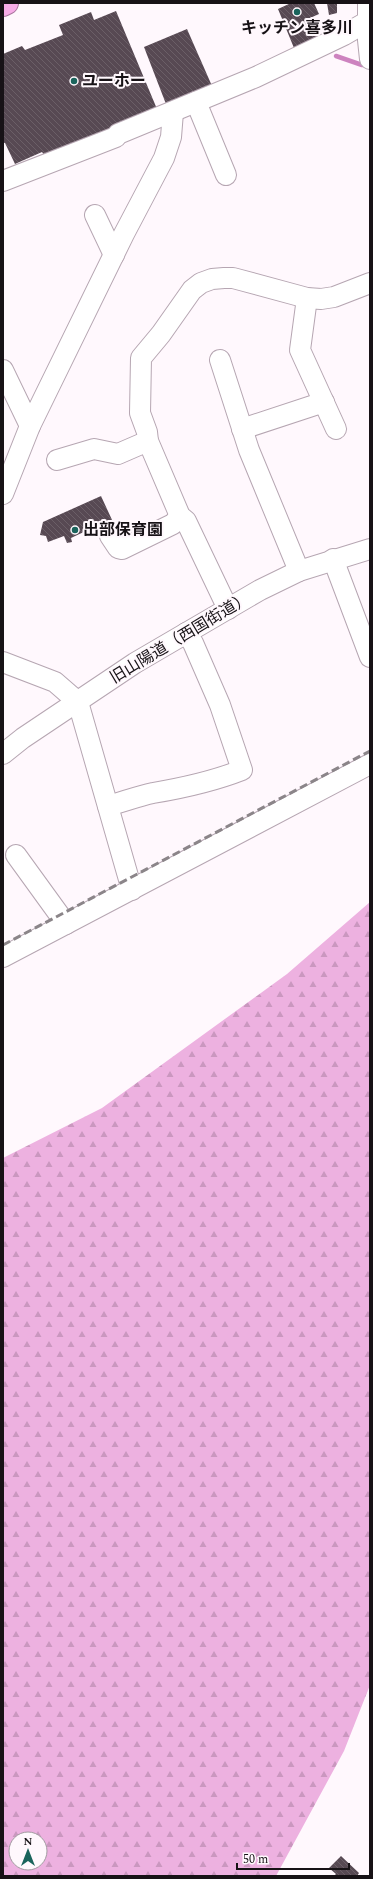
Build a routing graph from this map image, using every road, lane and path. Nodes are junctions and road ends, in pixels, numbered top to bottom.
1 (7, 3) edge
2 (3, 5) edge
3 (368, 15) edge
4 (370, 59) edge
5 (196, 102) junction
6 (173, 112) junction
7 (226, 175) dead end
8 (3, 181) edge
9 (95, 215) dead end
10 (114, 255) junction
11 (370, 283) edge
12 (308, 298) junction
13 (220, 360) dead end
14 (3, 370) edge
15 (324, 402) junction
16 (30, 426) junction
17 (242, 429) junction
18 (336, 429) dead end
19 (148, 441) junction
20 (57, 460) dead end
21 (3, 494) edge
22 (180, 516) junction
23 (110, 536) dead end
24 (370, 548) edge
25 (333, 559) junction
26 (299, 571) junction
27 (228, 609) junction
28 (186, 633) junction
29 (370, 657) edge
30 (3, 662) edge
31 (78, 702) junction
32 (3, 754) edge
33 (370, 764) edge
34 (108, 806) junction
35 (16, 856) dead end
36 (132, 890) junction
37 (66, 924) junction
38 (3, 957) edge

1 - 2 highway
3 - 4 street
3 - 5 street
5 - 6 street
5 - 7 street
6 - 8 street
6 - 10 street
9 - 10 street
10 - 16 street
11 - 12 street
12 - 15 street
12 - 19 street
13 - 17 street
14 - 16 street
15 - 17 street
15 - 18 street
16 - 21 street
17 - 26 street
19 - 20 street
19 - 22 street
22 - 23 street
22 - 27 street
24 - 25 street, 旧山陽道（西国街道）
25 - 26 street, 旧山陽道（西国街道）
25 - 29 street
26 - 27 street, 旧山陽道（西国街道）
27 - 28 street, 旧山陽道（西国街道）
28 - 31 street, 旧山陽道（西国街道）
28 - 34 street
30 - 31 street
31 - 32 street, 旧山陽道（西国街道）
31 - 34 street
33 - 36 street
34 - 36 street
35 - 37 street
36 - 37 street
37 - 38 street

